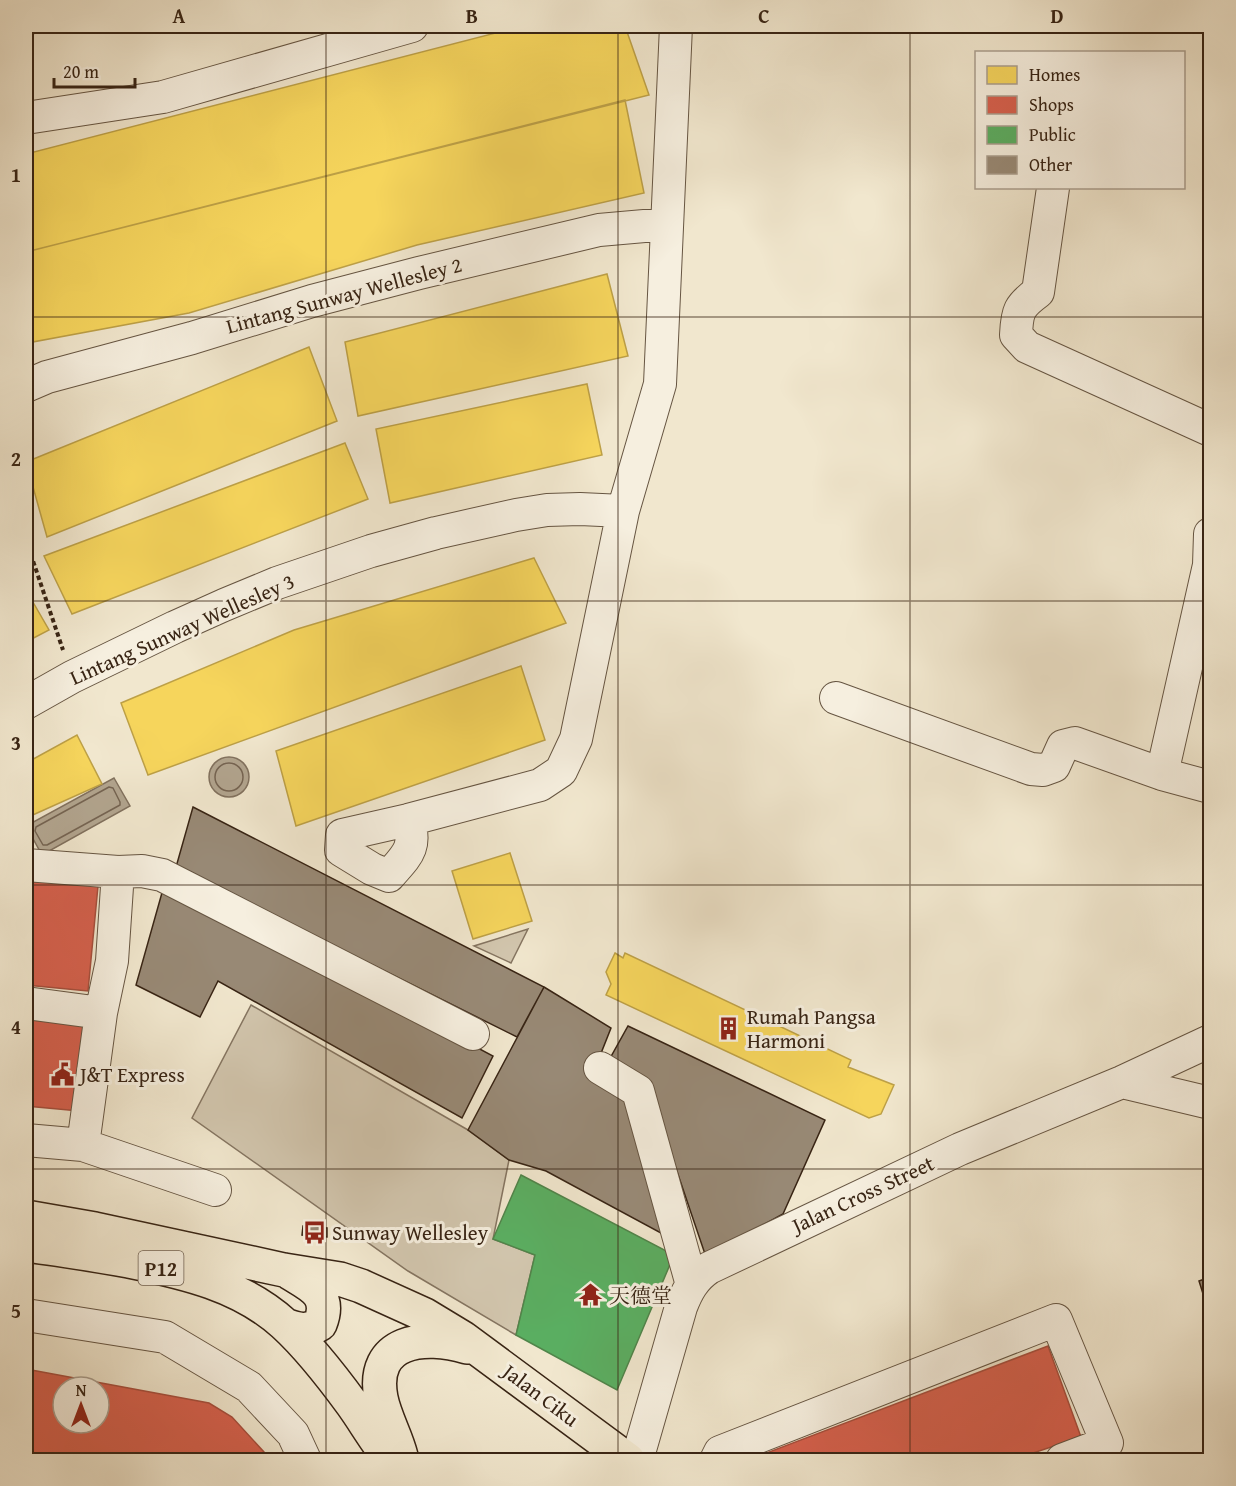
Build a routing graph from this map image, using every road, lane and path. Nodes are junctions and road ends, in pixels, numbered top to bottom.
1 (412, 26) edge
2 (676, 26) edge
3 (26, 118) edge
4 (1053, 189) edge
5 (667, 224) junction
6 (26, 386) edge
7 (1210, 430) edge
8 (622, 512) junction
9 (1210, 534) edge
10 (26, 540) edge
11 (72, 677) junction
12 (836, 698) dead end
13 (26, 703) edge
14 (1162, 774) junction
15 (1210, 787) edge
16 (408, 820) dead end
17 (26, 865) edge
18 (118, 872) junction
19 (26, 1003) edge
20 (101, 1013) junction
21 (473, 1034) dead end
22 (1210, 1041) edge
23 (600, 1068) dead end
24 (1122, 1082) junction
25 (1210, 1103) edge
26 (26, 1140) edge
27 (83, 1145) junction
28 (215, 1190) dead end
29 (26, 1217) edge
30 (26, 1245) edge
31 (284, 1270) junction
32 (692, 1285) junction
33 (26, 1315) edge
34 (285, 1325) junction
35 (483, 1352) junction
36 (305, 1461) edge
37 (390, 1461) edge
38 (403, 1461) edge
39 (628, 1461) edge
40 (637, 1461) edge
41 (716, 1461) edge
42 (1062, 1461) edge

1 - 3 street
2 - 5 street
4 - 7 street
5 - 6 street, Lintang Sunway Wellesley 2
5 - 8 street
8 - 11 street, Lintang Sunway Wellesley 3
8 - 16 street
9 - 14 street
10 - 11 path
11 - 13 street, Lintang Sunway Wellesley 3
12 - 14 street
14 - 15 street
17 - 18 street
18 - 20 street
18 - 21 street
19 - 20 street
20 - 27 street
22 - 24 street, Jalan Cross Street
23 - 32 street
24 - 25 street
24 - 32 street, Jalan Cross Street
26 - 27 street
27 - 28 street
29 - 31 main road, P12
30 - 34 main road, P12
31 - 34 main road
31 - 35 main road, P12
32 - 40 street, Jalan Cross Street
33 - 36 street
34 - 37 main road, P12
35 - 38 main road
35 - 39 main road, Jalan Ciku / P12
41 - 42 street

